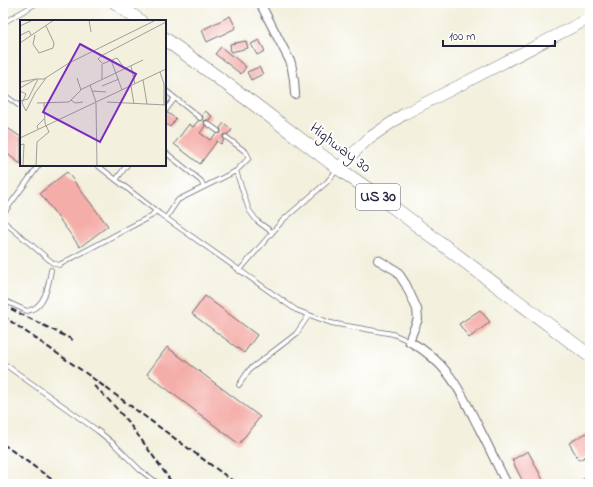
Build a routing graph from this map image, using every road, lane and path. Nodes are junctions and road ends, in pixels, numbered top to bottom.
1 (37, 3) edge
2 (116, 3) edge
3 (260, 3) edge
4 (590, 18) edge
5 (139, 20) edge
6 (3, 23) edge
7 (166, 40) edge
8 (166, 91) edge
9 (295, 94) dead end
10 (3, 95) edge
11 (175, 98) junction
12 (20, 106) edge
13 (166, 110) edge
14 (200, 118) dead end
15 (207, 123) dead end
16 (218, 131) dead end
17 (226, 137) dead end
18 (166, 153) edge
19 (38, 166) edge
20 (98, 166) edge
21 (126, 166) edge
22 (338, 168) junction
23 (236, 171) junction
24 (116, 180) junction
25 (204, 187) junction
26 (156, 211) junction
27 (3, 214) edge
28 (166, 218) junction
29 (3, 221) edge
30 (272, 232) junction
31 (378, 260) dead end
32 (51, 270) dead end
33 (239, 271) junction
34 (3, 300) edge
35 (309, 315) junction
36 (409, 341) junction
37 (590, 356) edge
38 (3, 363) edge
39 (239, 384) dead end
40 (590, 481) edge
41 (159, 484) edge
42 (507, 484) edge
43 (584, 484) edge

1 - 6 lane
2 - 5 highway
3 - 9 street
4 - 22 main road
7 - 22 highway, Highway 30 / US 30
8 - 11 lane
10 - 12 lane
11 - 13 lane
11 - 14 lane
15 - 16 lane
17 - 23 lane
18 - 25 lane
19 - 27 lane
20 - 24 lane
21 - 24 lane
22 - 30 lane
22 - 37 highway, Highway 30 / US 30
23 - 25 lane
23 - 30 lane
24 - 26 lane
25 - 28 lane
26 - 28 lane
26 - 29 lane
28 - 33 lane
30 - 33 lane
31 - 36 street
32 - 34 lane
33 - 35 lane
35 - 36 lane
35 - 39 lane
36 - 42 street
38 - 41 lane
40 - 43 street

